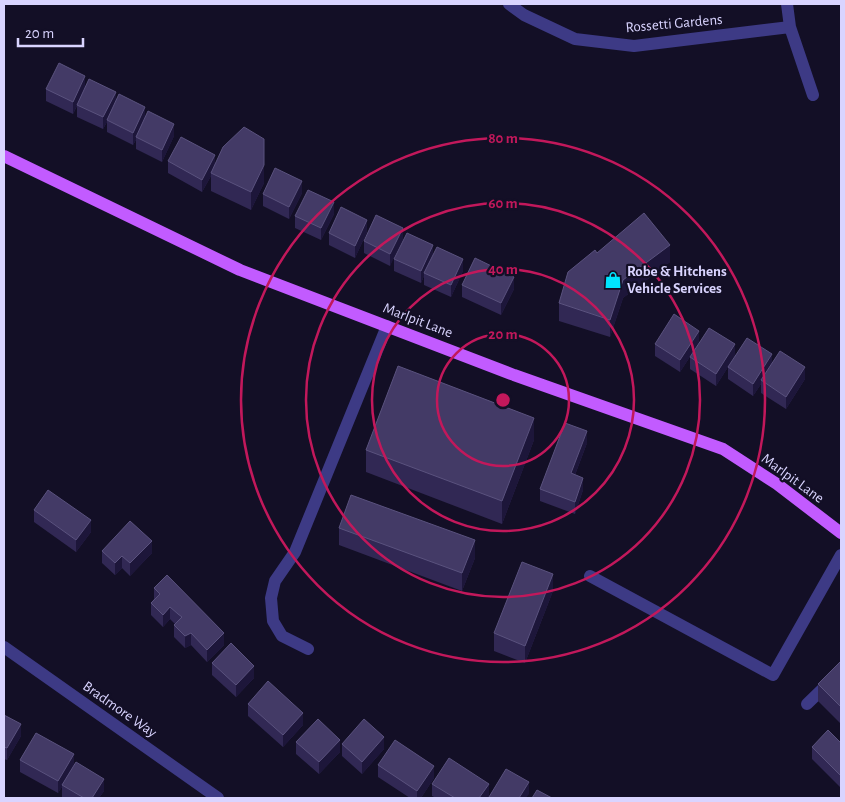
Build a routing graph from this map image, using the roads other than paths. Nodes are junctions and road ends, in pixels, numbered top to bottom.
1 (509, 4) edge
2 (787, 4) edge
3 (790, 27) junction
4 (813, 95) dead end
5 (4, 156) edge
6 (387, 326) junction
7 (841, 533) edge
8 (841, 555) edge
9 (590, 576) dead end
10 (4, 647) edge
11 (308, 649) dead end
12 (841, 671) edge
13 (807, 704) dead end
14 (218, 798) edge

1 - 3 street, Rossetti Gardens
2 - 3 street
3 - 4 street
5 - 6 main road, Marlpit Lane
6 - 7 main road, Marlpit Lane
6 - 11 street
8 - 9 street
10 - 14 street, Bradmore Way
12 - 13 street

